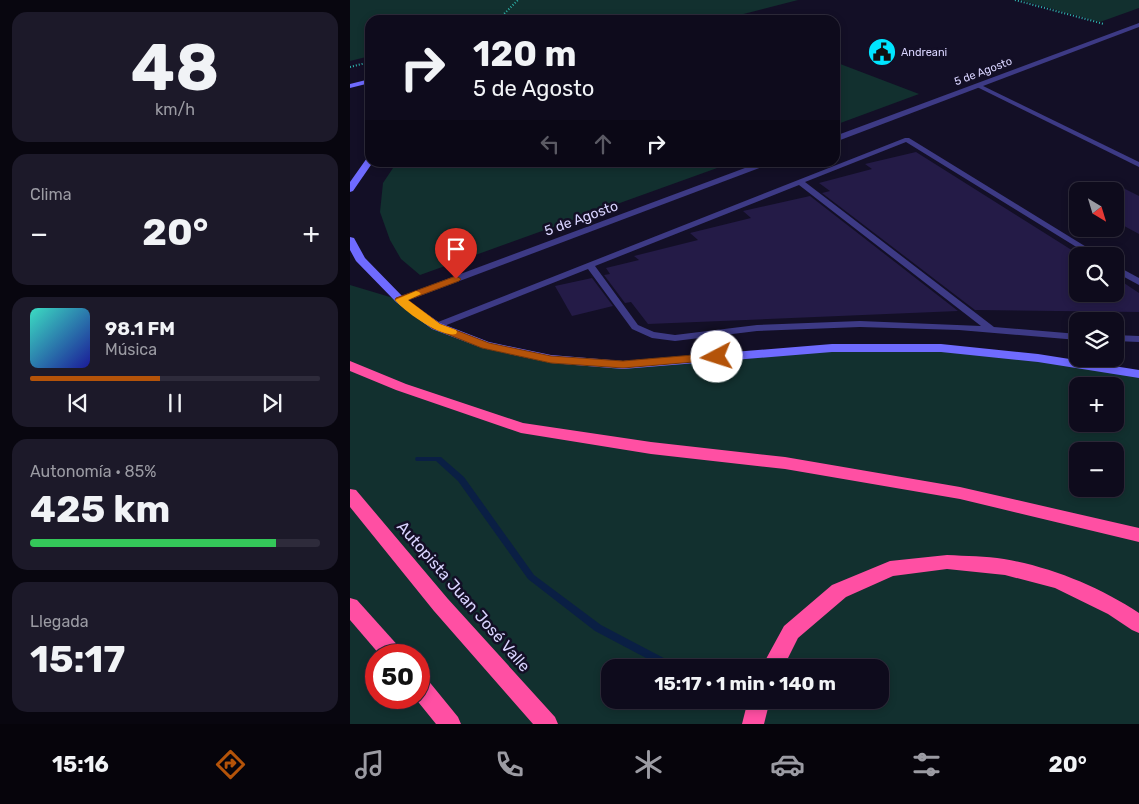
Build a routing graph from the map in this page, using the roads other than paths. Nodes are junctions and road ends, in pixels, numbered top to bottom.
1 (1139, 25) edge
2 (365, 82) edge
3 (350, 86) edge
4 (979, 86) junction
5 (840, 137) edge
6 (1139, 165) edge
7 (840, 166) edge
8 (365, 167) edge
9 (758, 167) edge
10 (837, 167) edge
11 (799, 182) junction
12 (350, 189) edge
13 (350, 240) edge
14 (1082, 247) edge
15 (590, 265) junction
16 (1124, 273) edge
17 (1139, 282) edge
18 (400, 300) junction
19 (436, 326) junction
20 (992, 330) junction
21 (1069, 336) edge
22 (1124, 338) edge
23 (1139, 339) edge
24 (350, 366) edge
25 (1139, 374) edge
26 (350, 494) edge
27 (1139, 535) edge
28 (350, 606) edge
29 (1139, 624) edge
30 (384, 644) edge
31 (777, 659) edge
32 (430, 699) edge
33 (757, 709) edge
34 (450, 724) edge
35 (547, 724) edge
36 (753, 724) edge

1 - 4 street, 5 de Agosto
2 - 3 main road
4 - 5 street, 5 de Agosto
4 - 6 lane
7 - 14 lane
8 - 12 main road
9 - 18 street, 5 de Agosto
10 - 11 lane
11 - 15 lane
11 - 20 lane
13 - 18 main road
15 - 19 lane
15 - 20 lane
16 - 17 lane
18 - 19 main road
19 - 25 main road
20 - 21 lane
22 - 23 lane
24 - 27 highway
26 - 35 highway, Autopista Juan José Valle
28 - 30 highway
29 - 31 highway
32 - 34 highway
33 - 36 highway

